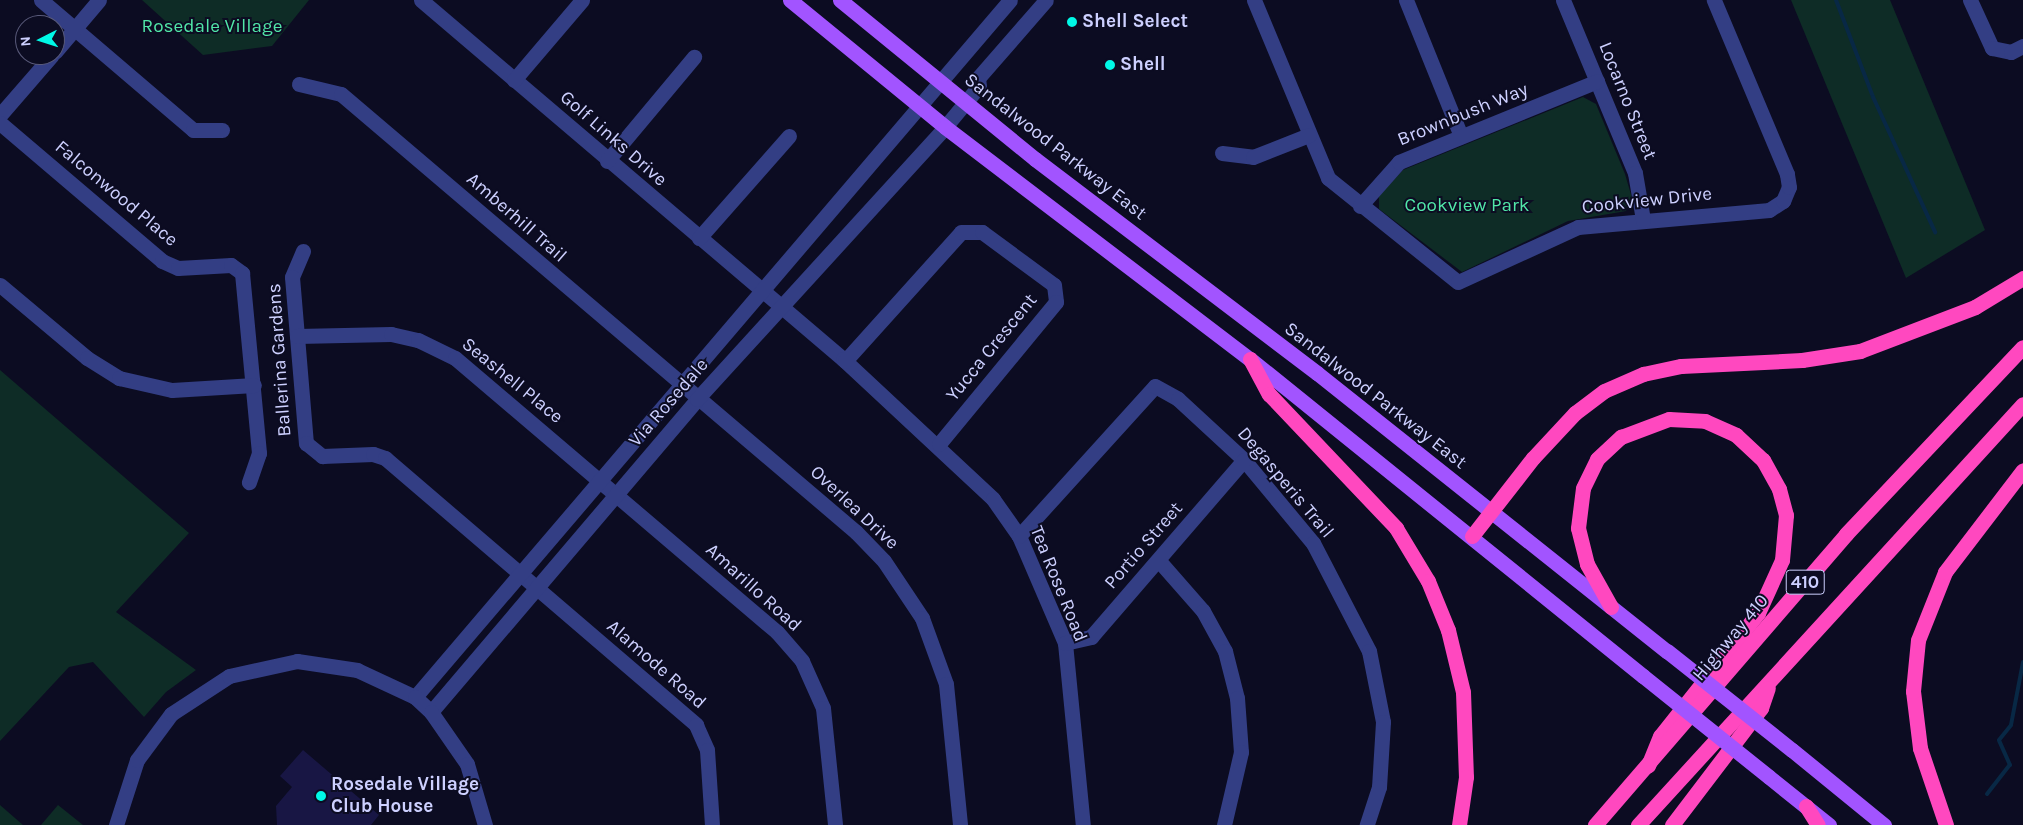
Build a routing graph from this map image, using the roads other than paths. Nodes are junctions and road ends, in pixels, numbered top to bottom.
1 (41, 0) edge
2 (99, 0) edge
3 (421, 0) edge
4 (582, 0) edge
5 (790, 0) edge
6 (840, 0) edge
7 (1010, 0) edge
8 (1046, 0) edge
9 (1254, 0) edge
10 (1406, 0) edge
11 (1563, 0) edge
12 (1714, 0) edge
13 (1970, 0) edge
14 (75, 29) junction
15 (65, 40) edge
16 (2023, 46) edge
17 (694, 57) dead end
18 (44, 65) edge
19 (514, 80) junction
20 (1597, 81) junction
21 (940, 83) junction
22 (299, 84) dead end
23 (965, 103) junction
24 (920, 107) junction
25 (0, 115) edge
26 (0, 123) edge
27 (945, 127) junction
28 (222, 130) dead end
29 (1309, 135) junction
30 (789, 136) dead end
31 (1461, 136) junction
32 (1222, 153) dead end
33 (607, 161) junction
34 (1360, 206) junction
35 (1643, 220) junction
36 (699, 238) junction
37 (303, 251) dead end
38 (2023, 278) edge
39 (0, 285) edge
40 (762, 293) junction
41 (780, 309) junction
42 (297, 336) junction
43 (2023, 347) edge
44 (1250, 359) junction
45 (845, 361) junction
46 (254, 385) junction
47 (682, 387) junction
48 (697, 399) junction
49 (2023, 404) edge
50 (939, 444) junction
51 (1244, 460) junction
52 (2023, 470) edge
53 (600, 481) junction
54 (249, 482) dead end
55 (616, 495) junction
56 (1490, 513) junction
57 (1019, 536) junction
58 (1472, 536) junction
59 (1160, 562) junction
60 (522, 575) junction
61 (536, 586) junction
62 (1612, 607) junction
63 (1065, 644) junction
64 (1770, 681) junction
65 (415, 697) junction
66 (432, 712) junction
67 (1648, 766) junction
68 (1806, 806) junction
69 (116, 825) edge
70 (485, 825) edge
71 (712, 825) edge
72 (835, 825) edge
73 (960, 825) edge
74 (1083, 825) edge
75 (1224, 825) edge
76 (1367, 825) edge
77 (1459, 825) edge
78 (1595, 825) edge
79 (1638, 825) edge
80 (1672, 825) edge
81 (1818, 825) edge
82 (1829, 825) edge
83 (1884, 825) edge
84 (1946, 825) edge

1 - 14 street
2 - 14 street
3 - 19 street, Golf Links Drive
4 - 19 street
5 - 24 main road
6 - 21 main road, Sandalwood Parkway East
7 - 21 street, Via Rosedale
8 - 23 street, Via Rosedale
9 - 29 street, Cookview Drive
10 - 31 street
11 - 20 street, Locarno Street
12 - 35 street, Cookview Drive
13 - 16 street
14 - 15 street
14 - 28 street
17 - 33 street
18 - 25 street
19 - 33 street, Golf Links Drive
20 - 31 street, Brownbush Way
20 - 35 street, Locarno Street
21 - 23 main road, Sandalwood Parkway East
21 - 24 street, Via Rosedale
22 - 47 street, Amberhill Trail
23 - 27 street, Via Rosedale
23 - 56 main road, Sandalwood Parkway East
24 - 27 main road
24 - 40 street, Via Rosedale
26 - 46 street, Falconwood Place
27 - 41 street, Via Rosedale
27 - 44 main road
29 - 32 street
29 - 34 street, Cookview Drive
30 - 36 street
31 - 34 street, Brownbush Way
33 - 36 street, Golf Links Drive
34 - 35 street, Cookview Drive
36 - 40 street, Golf Links Drive
37 - 42 street, Ballerina Gardens
38 - 56 highway
39 - 46 street
40 - 41 street, Golf Links Drive
40 - 47 street, Via Rosedale
41 - 45 street, Tea Rose Road
41 - 48 street, Via Rosedale
42 - 53 street, Seashell Place
42 - 60 street, Ballerina Gardens
43 - 67 highway, Highway 410 / 410
44 - 58 main road
44 - 77 highway
45 - 50 street, Tea Rose Road
45 - 50 street, Yucca Crescent
46 - 54 street, Falconwood Place
47 - 48 street, Amberhill Trail
47 - 53 street, Via Rosedale
48 - 55 street, Via Rosedale
48 - 73 street, Overlea Drive
49 - 64 highway, 410
50 - 57 street, Tea Rose Road
51 - 57 street, Degasperis Trail
51 - 59 street, Portio Street
51 - 76 street, Degasperis Trail
52 - 84 highway
53 - 55 street, Seashell Place
53 - 60 street, Via Rosedale
55 - 61 street, Via Rosedale
55 - 72 street, Amarillo Road
56 - 58 highway
56 - 62 main road, Sandalwood Parkway East
57 - 63 street, Tea Rose Road
58 - 68 main road, bridge
59 - 63 street, Portio Street
59 - 75 street
60 - 61 street, Ballerina Gardens
60 - 65 street, Via Rosedale
61 - 66 street, Via Rosedale
61 - 71 street, Alamode Road
62 - 67 highway
62 - 83 main road, Sandalwood Parkway East, bridge
63 - 74 street, Tea Rose Road
64 - 79 highway, 410
64 - 80 highway
65 - 66 street
65 - 69 street
66 - 70 street
67 - 78 highway, Highway 410 / 410
68 - 81 highway
68 - 82 main road

